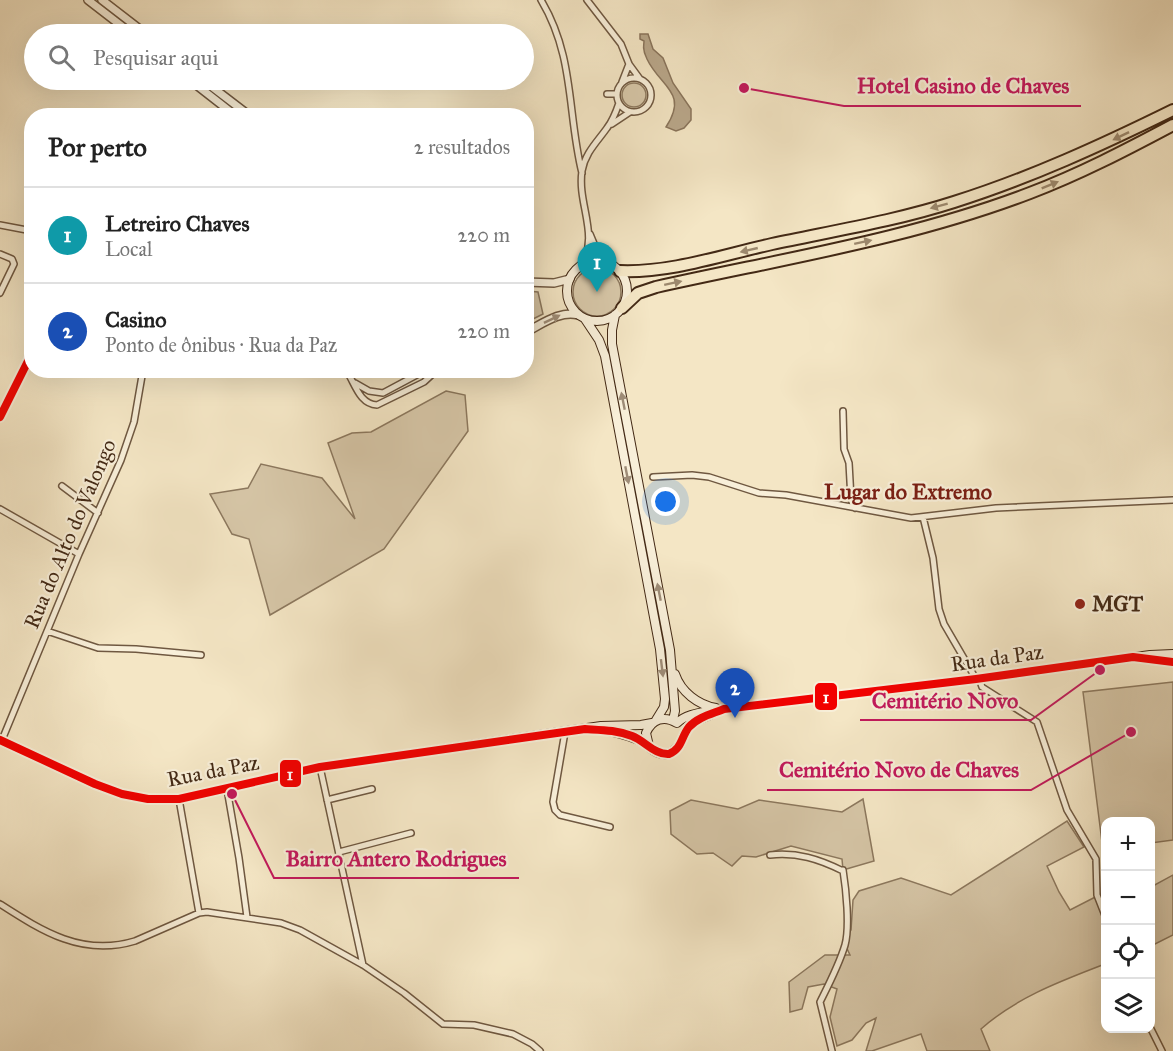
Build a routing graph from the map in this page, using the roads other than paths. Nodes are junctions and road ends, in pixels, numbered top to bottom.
1 (88, 0) edge
2 (102, 0) edge
3 (541, 0) edge
4 (587, 0) edge
5 (119, 24) edge
6 (133, 24) edge
7 (629, 64) junction
8 (641, 80) junction
9 (622, 83) junction
10 (203, 90) edge
11 (216, 90) edge
12 (607, 94) dead end
13 (617, 94) junction
14 (619, 103) junction
15 (226, 108) edge
16 (240, 108) edge
17 (1173, 110) edge
18 (630, 112) junction
19 (1173, 125) edge
20 (608, 127) junction
21 (582, 173) junction
22 (1, 226) edge
23 (24, 230) edge
24 (589, 232) junction
25 (0, 254) edge
26 (609, 264) junction
27 (581, 266) junction
28 (620, 271) junction
29 (570, 279) junction
30 (534, 282) edge
31 (0, 293) edge
32 (618, 312) junction
33 (582, 317) junction
34 (534, 328) edge
35 (24, 368) edge
36 (142, 378) edge
37 (352, 378) edge
38 (411, 378) edge
39 (428, 378) edge
40 (355, 383) junction
41 (843, 411) dead end
42 (0, 417) edge
43 (653, 477) dead end
44 (62, 486) dead end
45 (1173, 500) edge
46 (855, 508) junction
47 (0, 509) edge
48 (98, 513) junction
49 (923, 517) junction
50 (79, 554) junction
51 (47, 631) junction
52 (1173, 654) edge
53 (201, 655) dead end
54 (1133, 657) junction
55 (671, 662) junction
56 (1173, 662) edge
57 (977, 679) junction
58 (724, 710) junction
59 (654, 721) junction
60 (675, 722) junction
61 (585, 729) junction
62 (566, 732) junction
63 (683, 735) junction
64 (1, 740) edge
65 (649, 746) junction
66 (320, 767) junction
67 (227, 789) junction
68 (372, 789) dead end
69 (179, 799) junction
70 (327, 800) junction
71 (610, 827) dead end
72 (411, 833) dead end
73 (339, 852) junction
74 (770, 855) dead end
75 (0, 904) edge
76 (1101, 905) edge
77 (199, 913) junction
78 (247, 917) junction
79 (363, 965) junction
80 (1153, 1033) edge
81 (540, 1051) edge
82 (832, 1051) edge
83 (1162, 1051) edge

1 - 5 street
2 - 6 street
3 - 21 street
4 - 7 street
7 - 8 street
7 - 9 street
8 - 9 street
8 - 18 street
9 - 13 street
10 - 15 street
11 - 16 street
12 - 13 street
13 - 14 street
14 - 18 street
14 - 20 street
17 -> 28 highway
18 - 20 street
32 -> 19 highway
20 - 21 street
21 - 24 street
22 - 23 street
24 - 26 street
24 - 27 street
25 - 31 street
26 - 27 main road
26 - 28 main road
27 - 29 main road
28 - 32 main road
29 - 30 street
29 - 33 main road
32 - 33 main road
55 -> 32 main road
34 -> 33 street
33 -> 59 main road
35 - 42 street
36 - 48 street, Rua do Alto do Valongo
37 - 40 street
38 - 40 street
39 - 40 street
41 - 46 street
43 - 46 street
44 - 48 street
45 - 49 street
46 - 49 street
47 - 50 street
48 - 50 street, Rua do Alto do Valongo
49 - 57 street
50 - 51 street, Rua do Alto do Valongo
51 - 53 street
51 - 64 street, Rua do Alto do Valongo
52 - 54 main road
54 - 56 main road
54 - 57 main road, Rua da Paz
55 - 58 main road
55 - 60 main road
57 - 58 main road, Rua da Paz
57 - 76 street
58 - 60 main road
58 - 63 main road
59 - 60 main road
59 - 61 main road
59 - 65 main road
60 - 63 main road
61 - 62 main road, Rua da Paz
61 - 65 main road
62 - 66 main road, Rua da Paz
62 - 71 street
63 - 65 main road
64 - 69 main road, Rua da Paz
66 - 67 main road, Rua da Paz
66 - 70 street
67 - 69 main road, Rua da Paz
67 - 78 street
68 - 70 street
69 - 77 street
70 - 73 street
72 - 73 street
73 - 79 street
74 - 82 street
75 - 77 street
77 - 78 street
78 - 79 street
79 - 81 street
80 - 83 street

